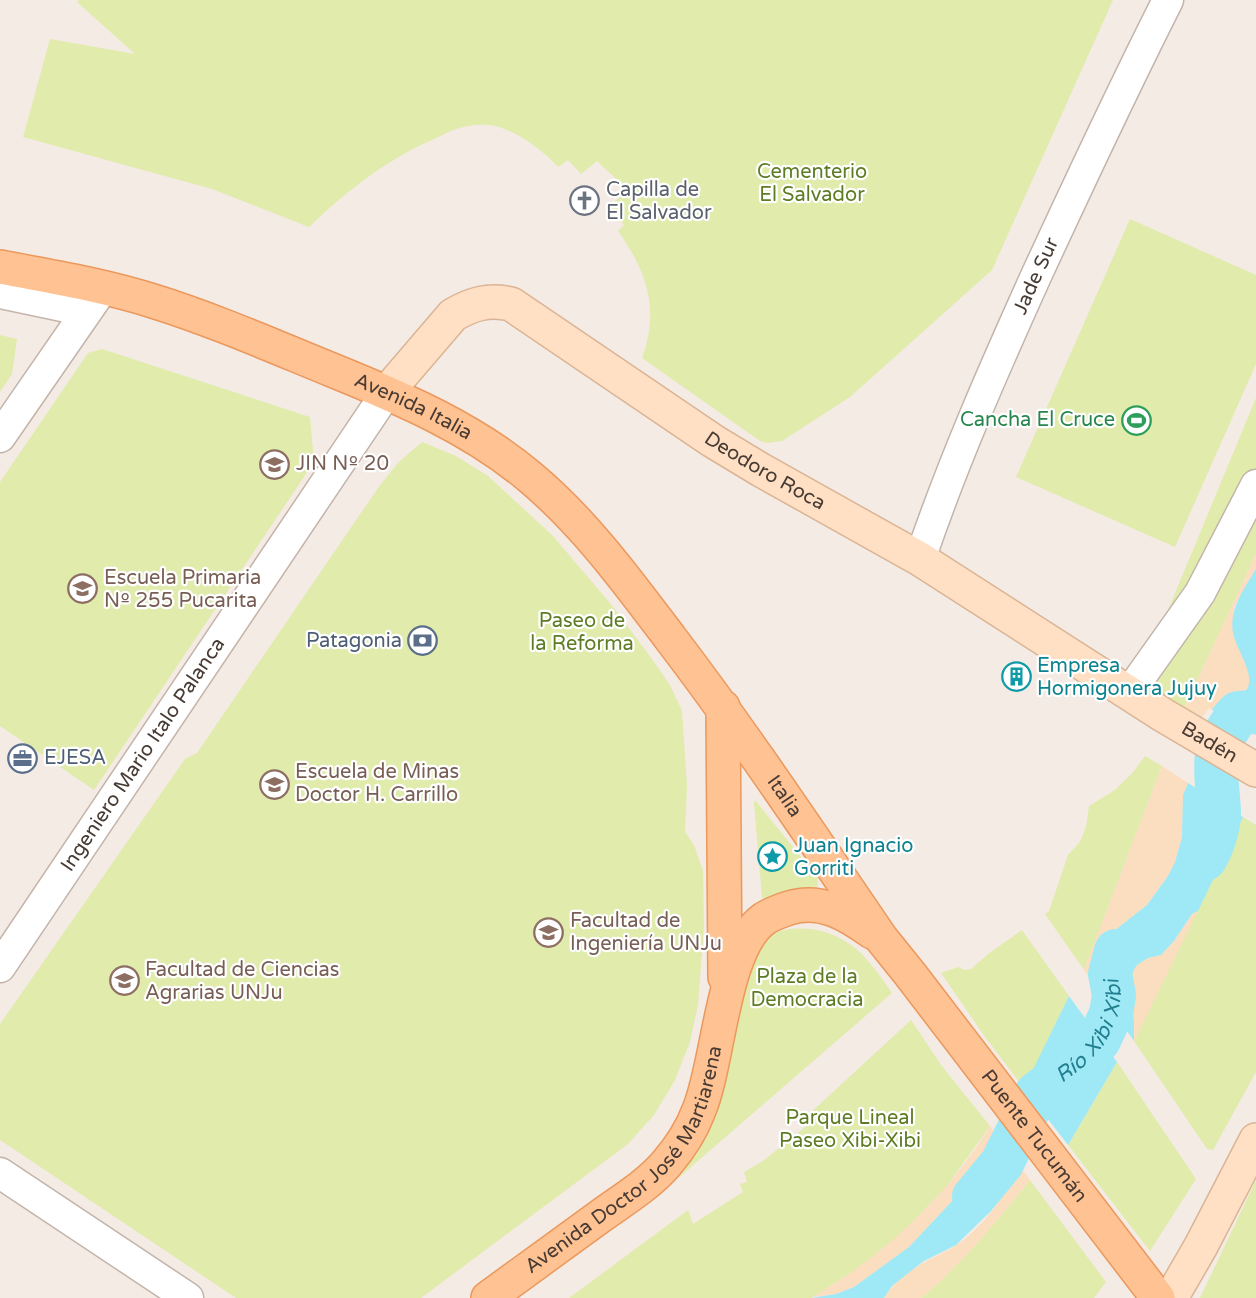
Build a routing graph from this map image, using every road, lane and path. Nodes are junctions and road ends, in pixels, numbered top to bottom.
1 (1168, 0) edge
2 (0, 267) edge
3 (0, 293) edge
4 (95, 299) junction
5 (387, 392) junction
6 (0, 437) edge
7 (1256, 485) edge
8 (920, 559) junction
9 (1129, 693) junction
10 (723, 707) junction
11 (1163, 715) joint
12 (1256, 770) edge
13 (881, 938) junction
14 (0, 967) edge
15 (910, 974) joint
16 (725, 997) junction
17 (1256, 1140) edge
18 (0, 1173) edge
19 (188, 1298) edge
20 (488, 1298) edge
21 (1158, 1298) edge
22 (1171, 1298) edge

1 - 8 street, Jade Sur
2 - 4 main road, Avenida Italia
3 - 4 street, Avenida Italia
4 - 5 main road, Avenida Italia
4 - 6 street
5 - 8 street, Deodoro Roca
5 - 10 main road, Avenida Italia
5 - 14 street, Ingeniero Mario Italo Palanca
7 - 9 street
8 - 9 street, Deodoro Roca
9 - 11 street, Deodoro Roca
10 - 13 main road, Italia
10 - 16 main road
11 - 12 street, Badén
13 - 15 main road, Italia
13 - 16 main road
15 - 21 main road, Puente Tucumán
16 - 20 main road, Avenida Doctor José Martiarena
17 - 22 street
18 - 19 street

